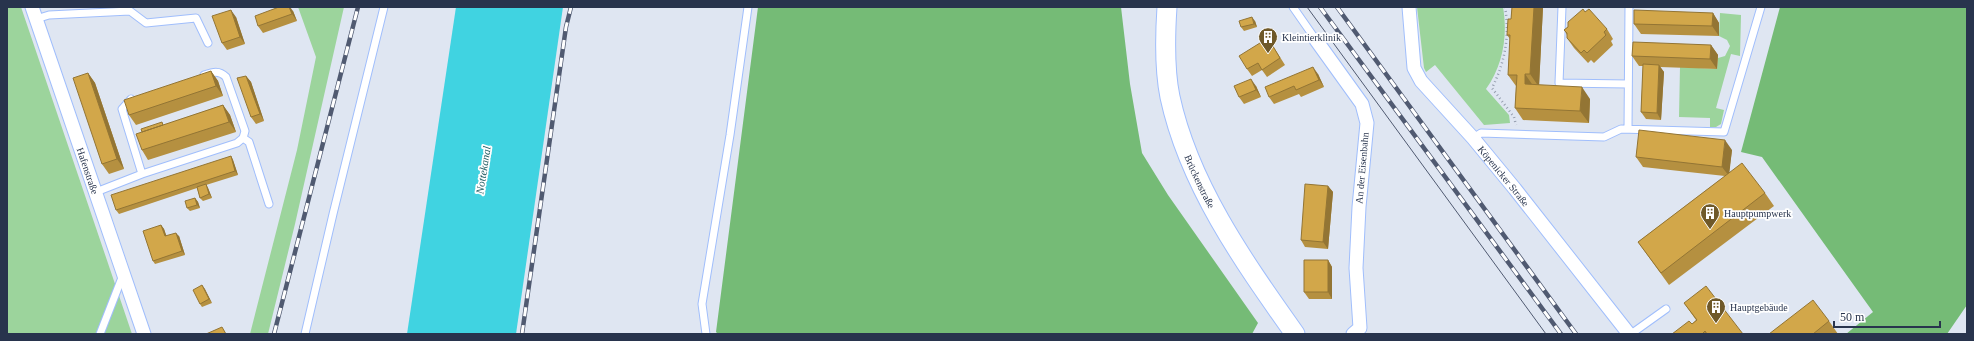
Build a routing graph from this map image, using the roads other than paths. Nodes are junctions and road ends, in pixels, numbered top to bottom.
1 (384, 7) edge
2 (748, 7) edge
3 (1167, 7) edge
4 (1293, 7) edge
5 (1409, 7) edge
6 (1562, 7) edge
7 (1629, 7) edge
8 (1761, 7) edge
9 (34, 13) edge
10 (1316, 40) joint
11 (208, 43) dead end
12 (193, 78) edge
13 (1628, 84) junction
14 (140, 96) edge
15 (1628, 129) junction
16 (243, 138) junction
17 (1473, 138) junction
18 (142, 174) junction
19 (96, 192) junction
20 (269, 204) dead end
21 (124, 273) junction
22 (1666, 309) dead end
23 (1358, 332) edge
24 (100, 334) edge
25 (144, 334) edge
26 (305, 334) edge
27 (706, 334) edge
28 (1295, 334) edge
29 (1630, 334) edge

1 - 26 lane
2 - 27 lane
3 - 28 main road, Brückenstraße
4 - 10 lane, An der Eisenbahn
5 - 17 street, Köpenicker Straße
6 - 13 lane
7 - 13 lane
8 - 15 lane
9 - 11 lane
9 - 19 street, Hafenstraße
10 - 23 street, An der Eisenbahn
12 - 16 lane
13 - 15 lane
14 - 18 lane
15 - 17 lane
16 - 18 lane
16 - 20 lane
17 - 29 street, Köpenicker Straße
18 - 19 lane
19 - 21 street, Hafenstraße
21 - 24 lane
21 - 25 street, Hafenstraße
22 - 29 lane

